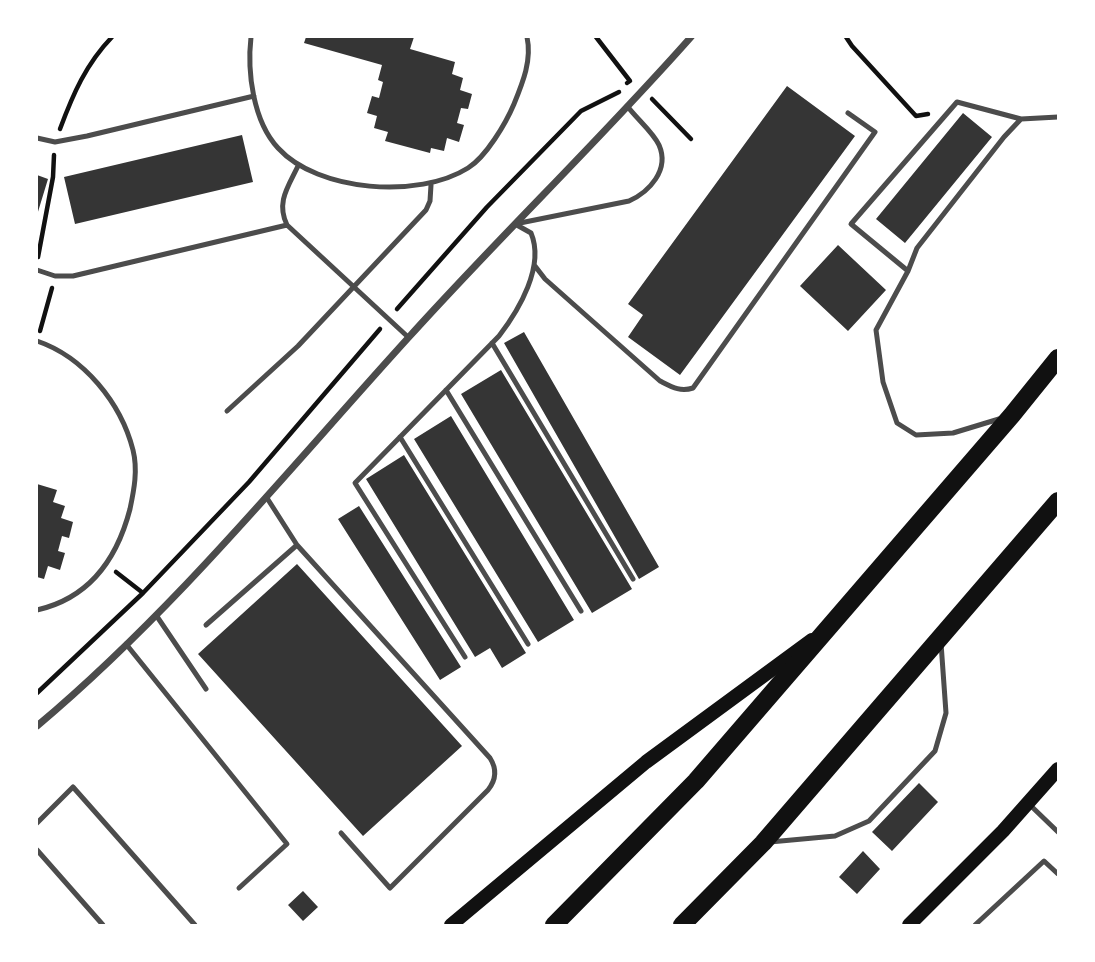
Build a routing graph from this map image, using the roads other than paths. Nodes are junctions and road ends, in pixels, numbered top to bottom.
1 (251, 37) edge
2 (527, 37) edge
3 (691, 37) edge
4 (254, 96) junction
5 (628, 107) junction
6 (848, 113) dead end
7 (1058, 117) edge
8 (1021, 119) junction
9 (37, 138) edge
10 (298, 166) junction
11 (431, 185) junction
12 (515, 224) junction
13 (287, 225) junction
14 (535, 266) junction
15 (37, 271) edge
16 (908, 271) junction
17 (355, 287) junction
18 (408, 337) junction
19 (37, 342) edge
20 (492, 343) junction
21 (1058, 358) edge
22 (446, 390) junction
23 (227, 411) dead end
24 (1013, 415) junction
25 (400, 437) junction
26 (267, 498) junction
27 (1058, 501) edge
28 (297, 545) junction
29 (633, 579) dead end
30 (37, 610) edge
31 (581, 611) dead end
32 (156, 615) junction
33 (206, 625) dead end
34 (830, 627) junction
35 (940, 638) junction
36 (126, 644) junction
37 (528, 644) dead end
38 (465, 657) dead end
39 (206, 689) dead end
40 (37, 726) edge
41 (1058, 769) edge
42 (1028, 803) junction
43 (37, 823) edge
44 (341, 832) dead end
45 (1058, 832) edge
46 (763, 843) junction
47 (37, 850) edge
48 (1058, 874) edge
49 (239, 888) dead end
50 (103, 925) edge
51 (195, 925) edge
52 (450, 925) edge
53 (554, 925) edge
54 (682, 925) edge
55 (909, 925) edge
56 (975, 925) edge

1 - 4 lane
2 - 11 lane
3 - 5 street
4 - 9 lane
4 - 10 lane
5 - 12 street
5 - 12 lane
6 - 14 lane
7 - 8 lane
8 - 16 lane
8 - 16 lane
10 - 11 lane
10 - 13 lane
11 - 17 lane
12 - 14 lane
12 - 18 street
13 - 15 lane
13 - 17 lane
14 - 20 lane
16 - 24 lane
17 - 18 lane
17 - 23 lane
18 - 26 street
19 - 30 lane
20 - 22 lane
20 - 29 lane
21 - 24 highway
22 - 25 lane
22 - 31 lane
24 - 34 highway
25 - 37 lane
25 - 38 lane
26 - 28 lane
26 - 32 street
27 - 35 highway
28 - 33 lane
28 - 44 lane
32 - 36 street
32 - 39 lane
34 - 52 main road
34 - 53 highway
35 - 46 highway
35 - 46 lane
36 - 40 street
36 - 49 lane
41 - 42 main road
42 - 45 lane
42 - 55 main road
43 - 51 lane
46 - 54 highway
47 - 50 lane
48 - 56 lane

